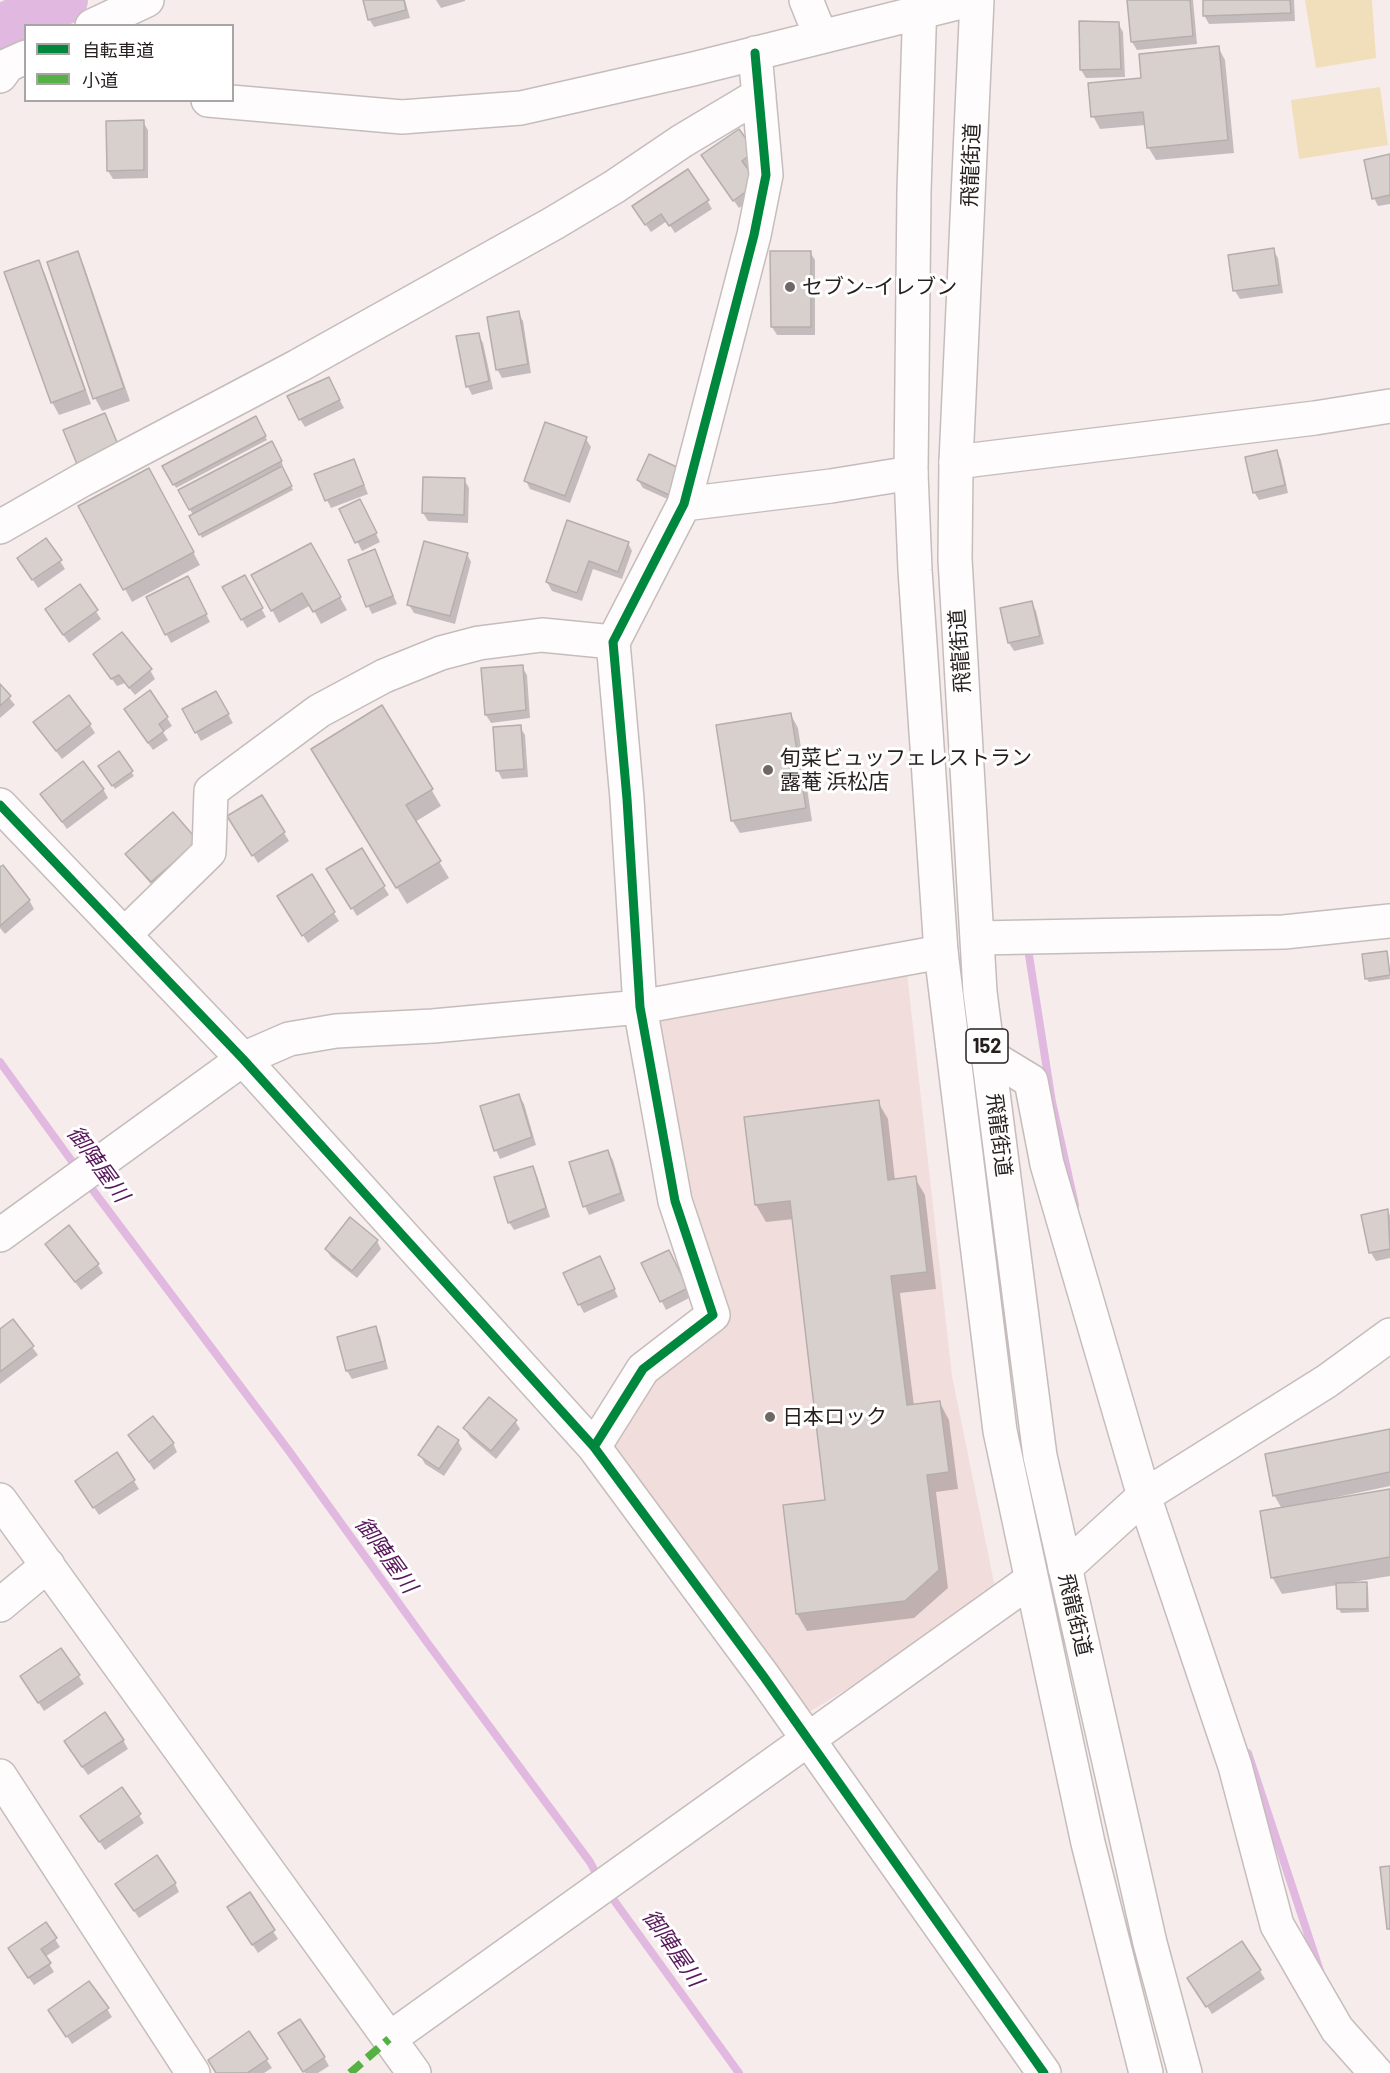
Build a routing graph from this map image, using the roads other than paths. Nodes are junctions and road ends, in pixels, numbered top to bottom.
1 (147, 0) edge
2 (806, 0) edge
3 (969, 0) edge
4 (977, 0) edge
5 (919, 7) edge
6 (96, 24) edge
7 (821, 37) junction
8 (755, 53) junction
9 (24, 58) edge
10 (0, 76) edge
11 (0, 84) edge
12 (24, 85) edge
13 (759, 95) junction
14 (231, 102) edge
15 (1390, 406) edge
16 (956, 462) junction
17 (911, 473) junction
18 (684, 504) junction
19 (0, 526) edge
20 (613, 642) junction
21 (0, 805) edge
22 (1390, 921) edge
23 (125, 934) junction
24 (978, 938) junction
25 (941, 952) junction
26 (640, 1007) junction
27 (988, 1055) junction
28 (243, 1059) junction
29 (0, 1235) edge
30 (1390, 1335) edge
31 (594, 1447) junction
32 (1144, 1496) junction
33 (0, 1500) edge
34 (48, 1565) junction
35 (1065, 1568) junction
36 (1031, 1580) junction
37 (0, 1605) edge
38 (807, 1740) junction
39 (0, 1776) edge
40 (389, 2039) junction
41 (194, 2073) edge
42 (414, 2073) edge
43 (1044, 2073) edge
44 (1146, 2073) edge
45 (1185, 2073) edge
46 (1376, 2073) edge

1 - 6 main road
2 - 7 main road
3 - 5 main road
4 - 16 main road, 飛龍街道 / 152
5 - 7 main road
5 - 17 main road, 飛龍街道 / 152
7 - 8 main road
8 - 13 main road
8 - 14 main road
9 - 10 main road
11 - 12 main road
13 - 18 main road
13 - 19 main road
15 - 16 main road
16 - 24 main road, 飛龍街道 / 152
17 - 18 main road
17 - 25 main road, 飛龍街道 / 152
18 - 20 main road
20 - 23 main road
20 - 26 main road
21 - 23 main road
22 - 24 main road
23 - 28 main road
24 - 27 main road, 飛龍街道 / 152
25 - 26 main road
25 - 36 main road, 飛龍街道 / 152
26 - 28 main road
26 - 31 main road
27 - 32 main road
27 - 35 main road, 飛龍街道 / 152
28 - 29 main road
28 - 31 main road
30 - 32 main road
31 - 38 main road
32 - 35 main road
32 - 46 main road
33 - 34 main road
34 - 37 main road
34 - 40 main road
35 - 45 main road, 飛龍街道 / 152
36 - 38 main road
36 - 44 main road, 飛龍街道 / 152
38 - 40 main road
38 - 43 main road
39 - 41 main road
40 - 42 main road

